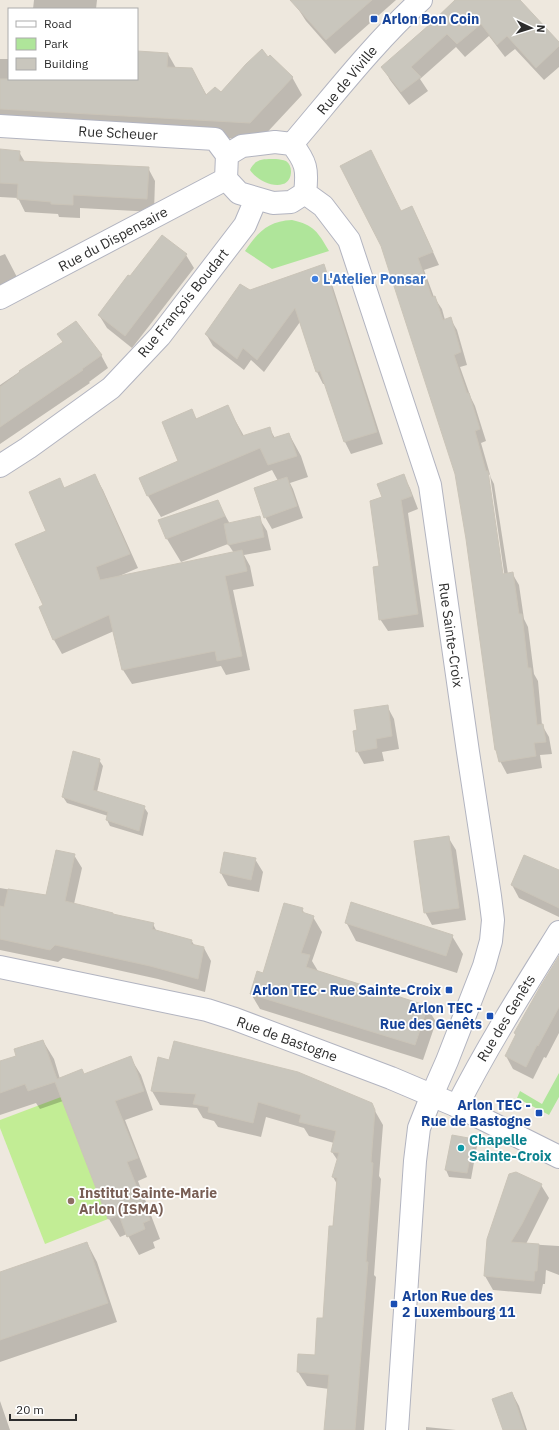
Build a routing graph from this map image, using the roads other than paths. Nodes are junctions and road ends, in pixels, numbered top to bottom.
1 (421, 0) edge
2 (0, 126) edge
3 (292, 144) junction
4 (227, 155) junction
5 (226, 179) junction
6 (305, 193) junction
7 (256, 199) junction
8 (0, 298) edge
9 (0, 466) edge
10 (559, 932) edge
11 (0, 967) edge
12 (432, 1095) junction
13 (457, 1106) junction
14 (559, 1157) edge
15 (397, 1430) edge

1 - 3 street, Rue de Viville
2 - 4 street, Rue Scheuer
3 - 4 street
3 - 6 street
4 - 5 street
5 - 7 street
5 - 8 street, Rue du Dispensaire
6 - 7 street
6 - 12 street, Rue Sainte-Croix
7 - 9 street, Rue François Boudart
10 - 13 street, Rue des Genêts
11 - 12 street, Rue de Bastogne
12 - 13 street, Rue de Bastogne
12 - 15 street, Rue Sainte-Croix
13 - 14 street, Rue de Bastogne

